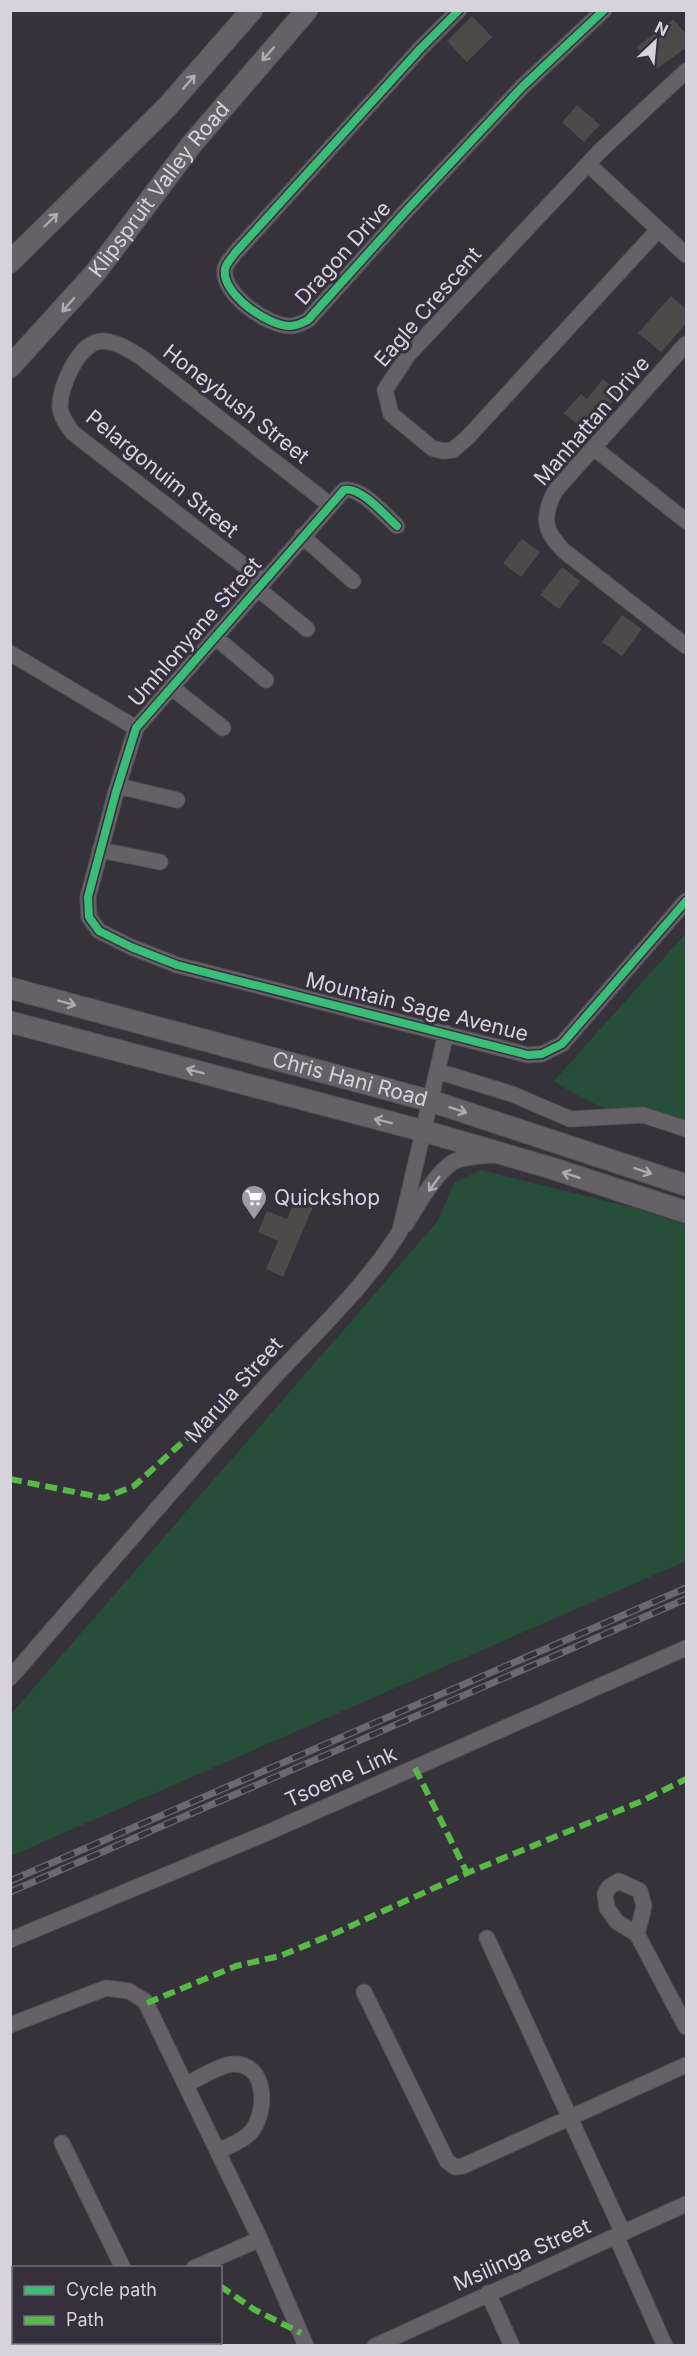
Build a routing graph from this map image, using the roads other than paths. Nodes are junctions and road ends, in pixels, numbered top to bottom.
1 (252, 10) edge
2 (308, 10) edge
3 (459, 10) edge
4 (604, 10) edge
5 (687, 71) edge
6 (588, 164) junction
7 (658, 230) junction
8 (687, 255) edge
9 (10, 262) edge
10 (112, 342) joint
11 (687, 344) edge
12 (10, 367) edge
13 (594, 448) junction
14 (330, 505) junction
15 (687, 521) edge
16 (397, 526) dead end
17 (302, 536) junction
18 (353, 581) dead end
19 (260, 585) junction
20 (307, 628) dead end
21 (215, 637) junction
22 (687, 646) edge
23 (10, 653) edge
24 (267, 680) dead end
25 (171, 687) junction
26 (136, 728) junction
27 (223, 728) dead end
28 (118, 786) junction
29 (177, 800) dead end
30 (100, 850) junction
31 (160, 862) dead end
32 (687, 901) edge
33 (89, 917) joint
34 (10, 988) edge
35 (10, 1022) edge
36 (446, 1033) junction
37 (437, 1071) junction
38 (430, 1101) junction
39 (687, 1129) edge
40 (424, 1131) junction
41 (502, 1154) junction
42 (687, 1185) edge
43 (687, 1212) edge
44 (400, 1231) junction
45 (687, 1648) edge
46 (10, 1678) edge
47 (637, 1934) dead end
48 (487, 1938) dead end
49 (10, 1940) edge
50 (364, 1992) dead end
51 (10, 2025) edge
52 (687, 2027) edge
53 (687, 2066) edge
54 (187, 2084) junction
55 (570, 2117) junction
56 (62, 2143) dead end
57 (219, 2151) junction
58 (687, 2204) edge
59 (619, 2234) junction
60 (260, 2239) junction
61 (122, 2266) edge
62 (199, 2266) edge
63 (488, 2293) junction
64 (306, 2346) edge
65 (375, 2346) edge
66 (512, 2346) edge
67 (665, 2346) edge

9 -> 1 main road, Klipspruit Valley Road
2 -> 12 main road, Klipspruit Valley Road
3 - 4 street, Dragon Drive
5 - 6 street, Eagle Crescent
6 - 7 street
6 - 7 street, Eagle Crescent
7 - 8 street
10 - 14 street, Honeybush Street
10 - 19 street, Pelargonuim Street
11 - 13 street, Manhattan Drive
13 - 15 street
13 - 22 street, Manhattan Drive
14 - 16 street, Umhlonyane Street
14 - 17 street, Umhlonyane Street
17 - 18 street
17 - 19 street, Umhlonyane Street
19 - 20 street, Umhlonyane Street
19 - 21 street, Umhlonyane Street
21 - 24 street, Umhlonyane Street
21 - 25 street, Umhlonyane Street
23 - 26 street
25 - 26 street, Umhlonyane Street
25 - 27 street, Umhlonyane Street
26 - 28 street, Umhlonyane Street
28 - 29 street
28 - 30 street, Umhlonyane Street
30 - 31 street
30 - 33 street, Umhlonyane Street
32 - 36 street, Mountain Sage Avenue
33 - 36 street, Mountain Sage Avenue
34 -> 38 main road, Chris Hani Road
40 -> 35 main road, Chris Hani Road
36 - 37 street, Mountain Sage Avenue
37 - 38 street, Mountain Sage Avenue
37 - 39 street
38 - 40 street, Marula Street
38 -> 42 main road, Chris Hani Road
40 - 41 main road, Chris Hani Road
40 - 44 street, Marula Street
43 -> 41 main road, Chris Hani Road
41 -> 44 street
44 - 46 street, Marula Street
45 - 49 street, Tsoene Link
47 - 52 street
48 - 55 street
50 - 55 street
51 - 54 street
53 - 55 street
54 - 57 street
54 - 57 street
55 - 59 street
56 - 61 street
57 - 60 street
58 - 59 street, Msilinga Street
59 - 63 street, Msilinga Street
59 - 67 street
60 - 62 street
60 - 64 street
63 - 65 street, Msilinga Street
63 - 66 street

